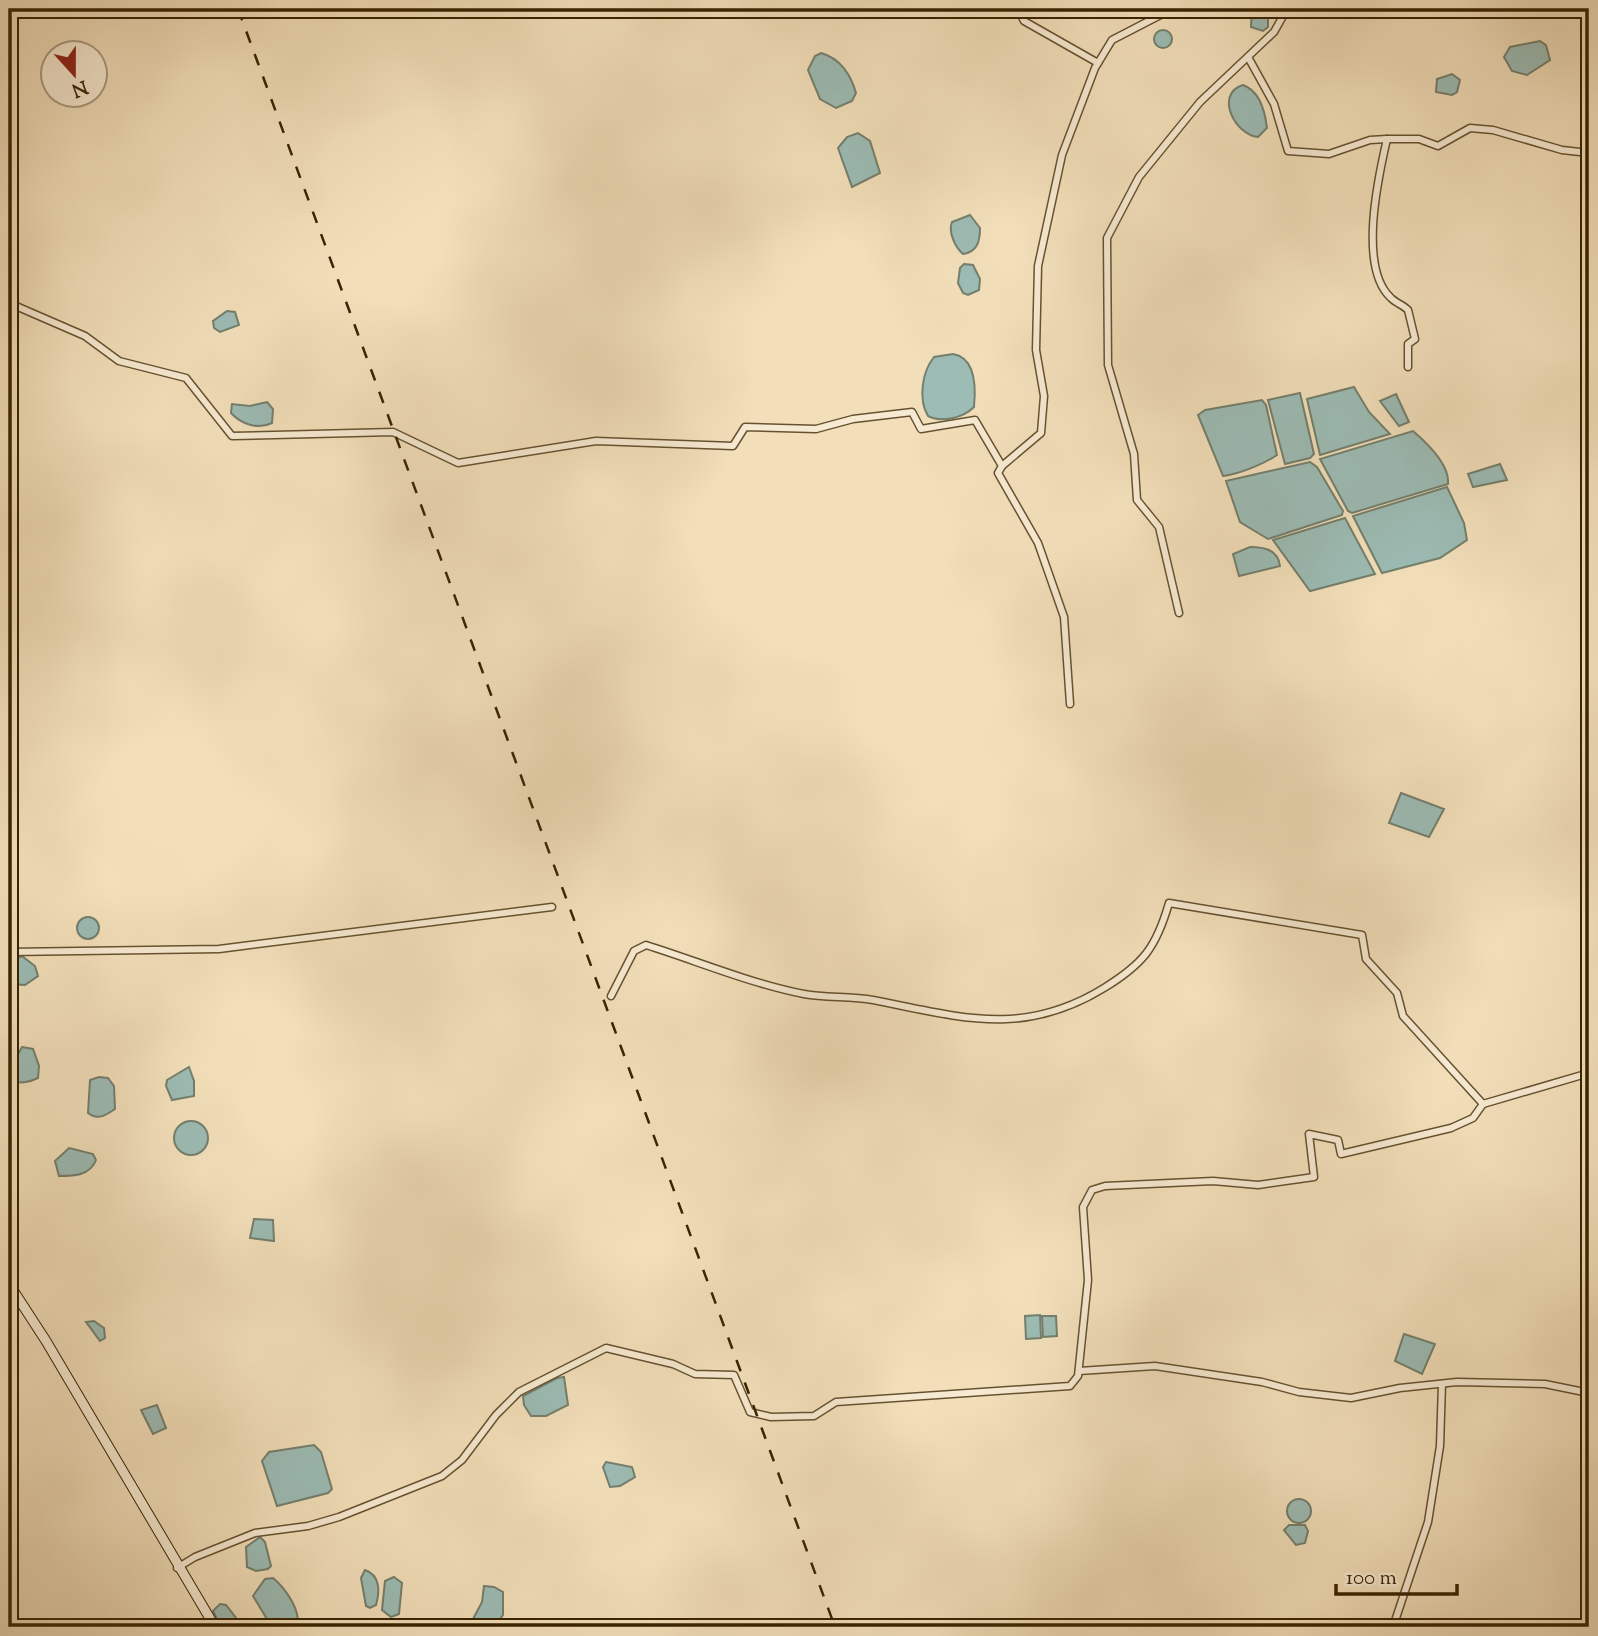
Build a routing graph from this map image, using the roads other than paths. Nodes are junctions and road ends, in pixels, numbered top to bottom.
1 (1018, 9) edge
2 (1172, 9) edge
3 (1287, 9) edge
4 (1248, 57) junction
5 (1098, 63) junction
6 (1387, 139) junction
7 (1589, 153) edge
8 (9, 303) edge
9 (1408, 367) dead end
10 (1002, 466) junction
11 (1179, 613) dead end
12 (1070, 704) dead end
13 (552, 907) dead end
14 (9, 952) edge
15 (611, 996) dead end
16 (1589, 1073) edge
17 (1483, 1104) junction
18 (9, 1284) edge
19 (1079, 1371) junction
20 (1442, 1384) junction
21 (1589, 1393) edge
22 (177, 1568) junction
23 (215, 1627) edge
24 (1393, 1627) edge

1 - 5 street
2 - 5 street
3 - 4 street
4 - 6 street
4 - 11 street
5 - 10 street
6 - 7 street
6 - 9 street
8 - 10 street
10 - 12 street
13 - 14 street
15 - 17 street
16 - 17 street
17 - 19 street
18 - 22 main road
19 - 20 street
19 - 22 street
20 - 21 street
20 - 24 street
22 - 23 main road

